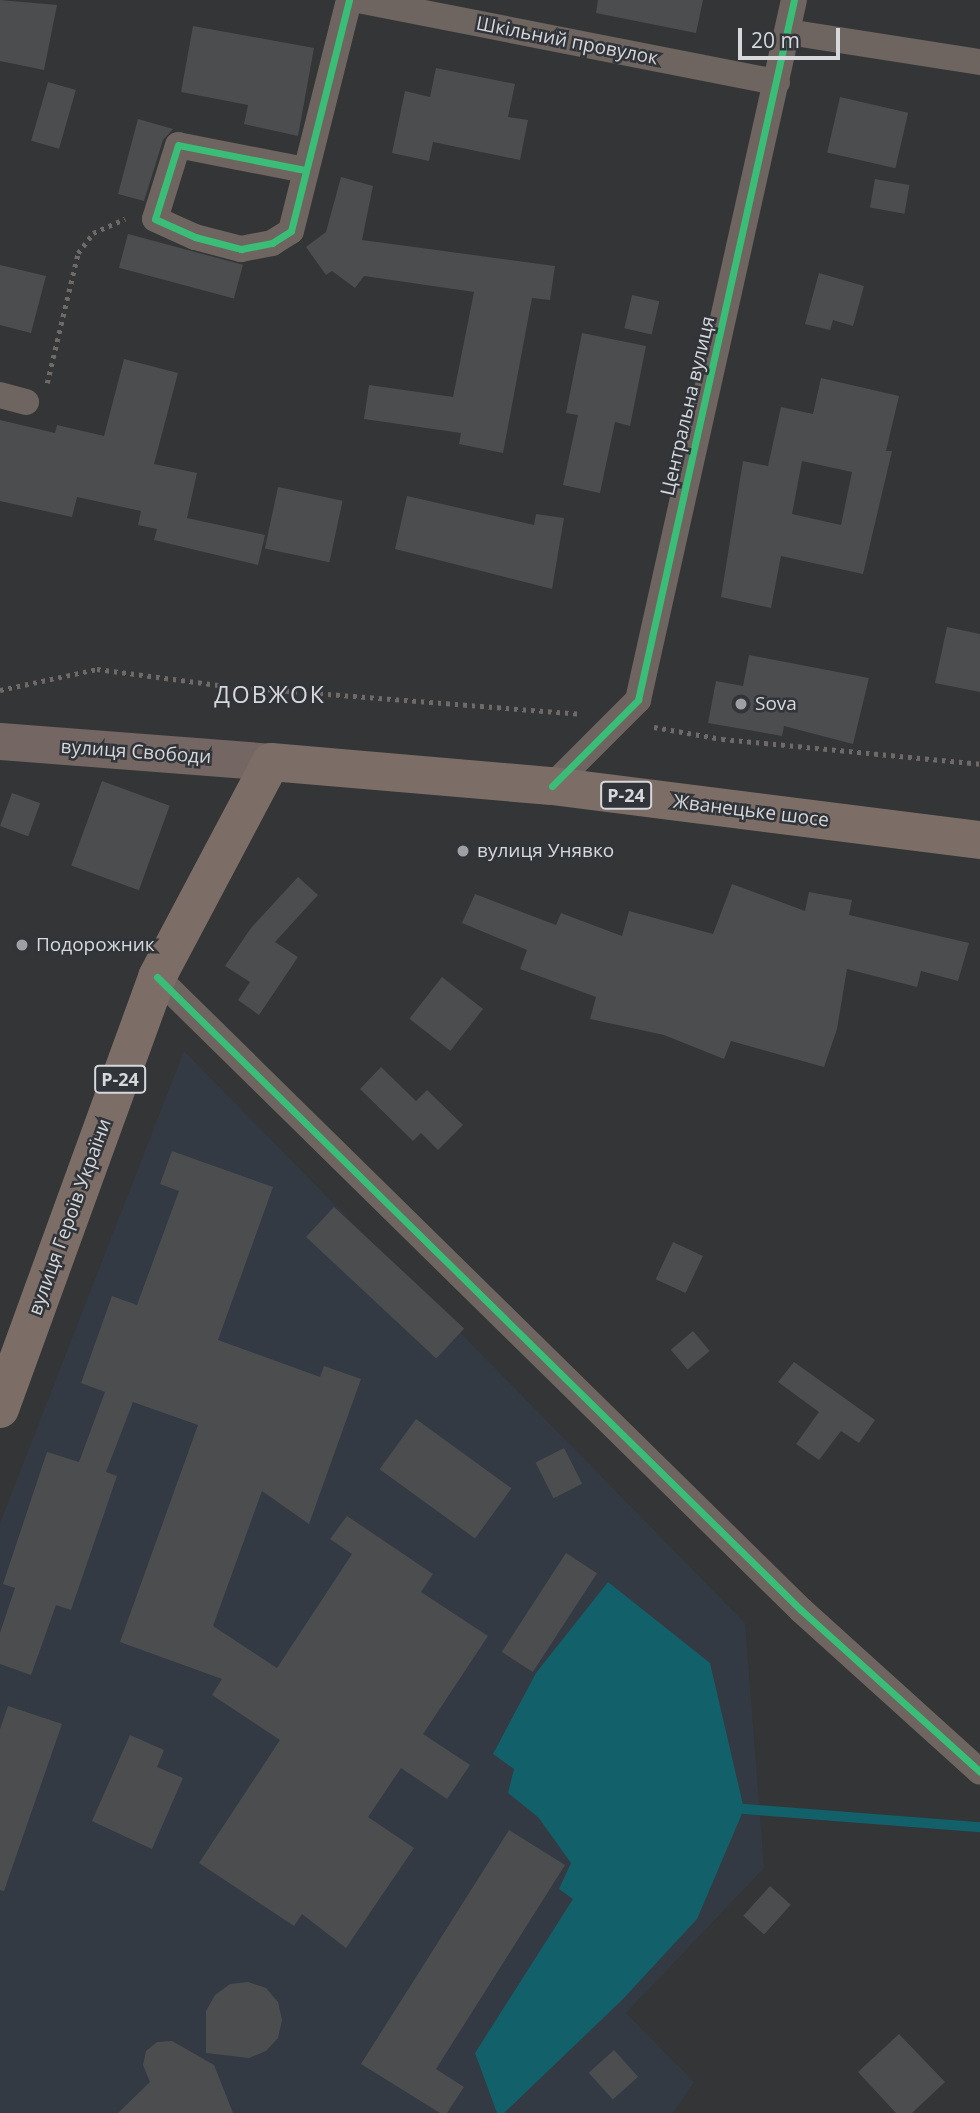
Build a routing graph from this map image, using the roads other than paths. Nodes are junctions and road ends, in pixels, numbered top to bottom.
1 (349, 0) edge
2 (358, 0) edge
3 (794, 0) edge
4 (788, 32) junction
5 (980, 62) edge
6 (777, 82) junction
7 (305, 170) junction
8 (0, 395) edge
9 (26, 402) road end
10 (0, 741) edge
11 (271, 762) junction
12 (552, 786) junction
13 (980, 839) edge
14 (157, 977) junction
15 (0, 1409) edge
16 (980, 1772) edge

1 - 7 street
2 - 6 street, Шкільний провулок
3 - 4 street, Центральна вулиця
4 - 5 street
4 - 6 street, Центральна вулиця
6 - 12 street, Центральна вулиця
7 - 7 street
8 - 9 street
10 - 11 street, вулиця Свободи
11 - 12 main road, Жванецьке шосе / Р-24
11 - 14 main road, вулиця Героїв України / Р-24
12 - 13 main road, Жванецьке шосе / Р-24
14 - 15 main road, вулиця Героїв України / Р-24
14 - 16 street

